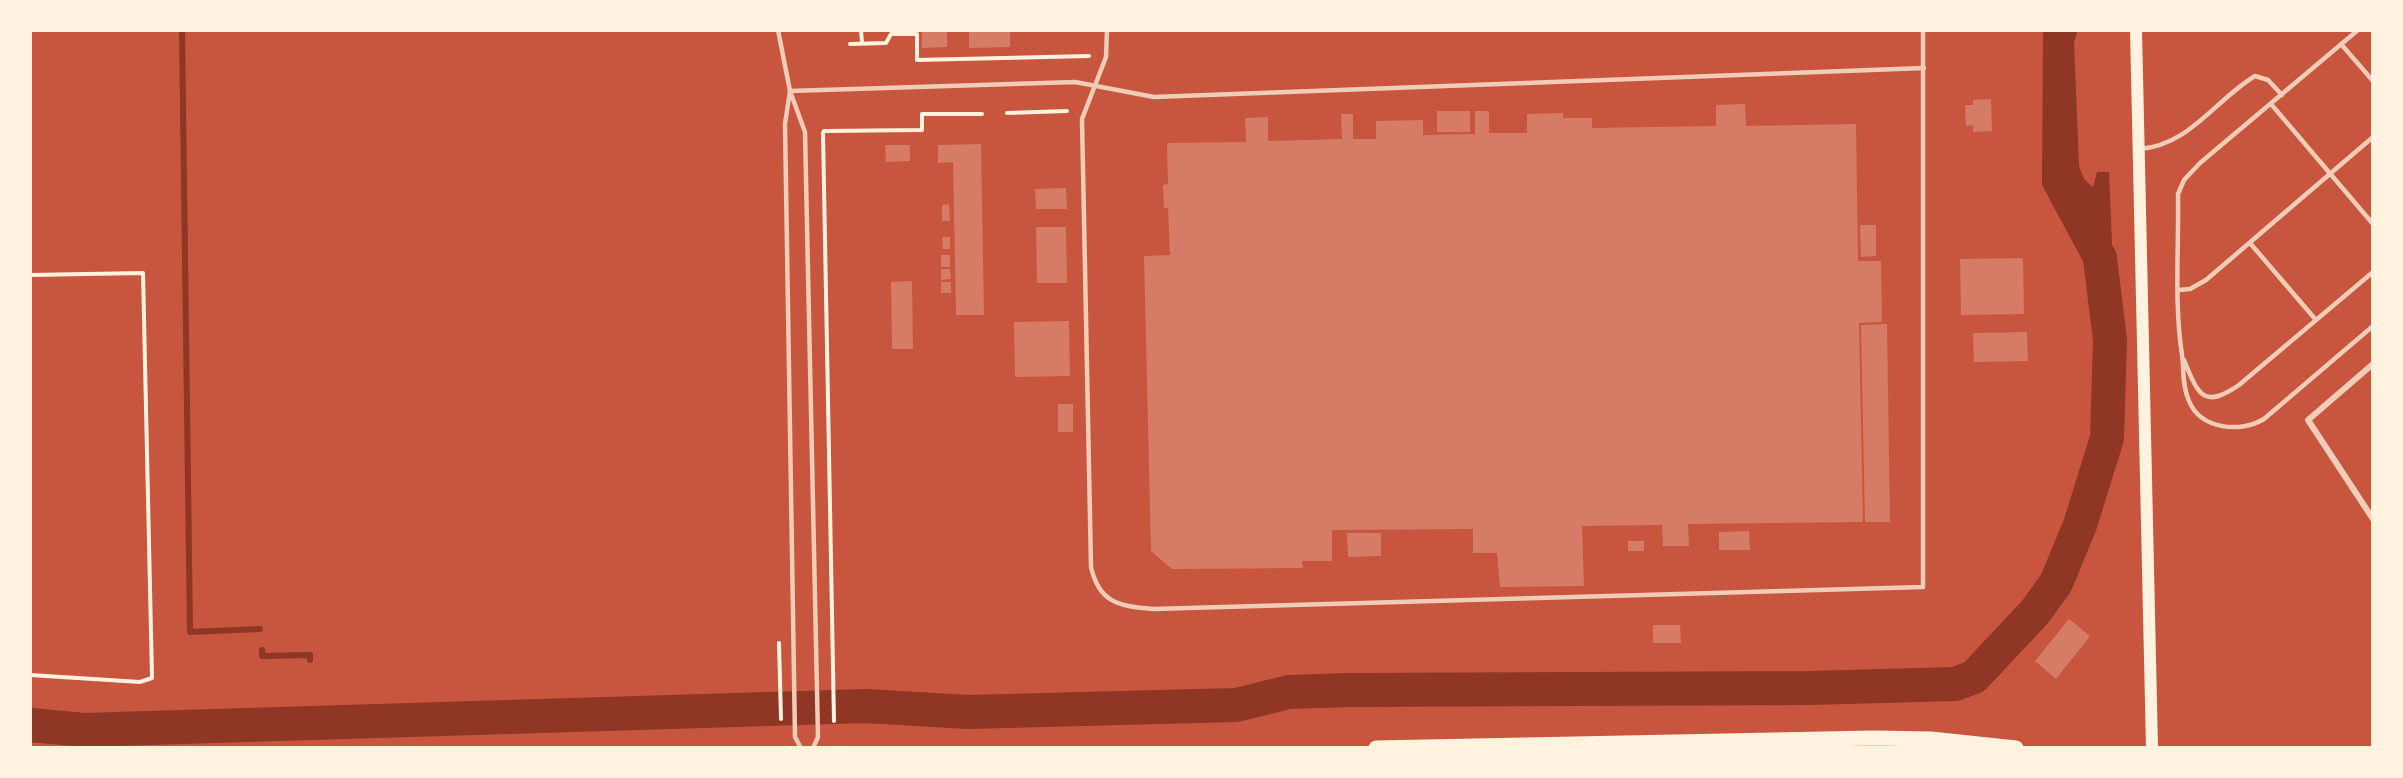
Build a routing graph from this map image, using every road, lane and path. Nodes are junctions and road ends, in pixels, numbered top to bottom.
1 (778, 30) edge
2 (861, 30) edge
3 (1107, 30) edge
4 (1923, 30) edge
5 (2136, 30) edge
6 (2358, 30) edge
7 (862, 43) junction
8 (850, 44) dead end
9 (2341, 44) junction
10 (1089, 56) dead end
11 (1924, 68) junction
12 (2373, 81) edge
13 (1096, 87) junction
14 (790, 91) junction
15 (2282, 95) junction
16 (2271, 105) junction
17 (1067, 111) dead end
18 (1007, 113) dead end
19 (982, 114) dead end
20 (2373, 138) edge
21 (2139, 149) junction
22 (2330, 174) junction
23 (2373, 224) edge
24 (2250, 243) junction
25 (2373, 272) edge
26 (30, 275) edge
27 (2179, 290) junction
28 (2316, 320) junction
29 (2373, 326) edge
30 (2182, 355) junction
31 (2373, 364) edge
32 (2373, 519) edge
33 (779, 643) dead end
34 (30, 675) edge
35 (834, 721) dead end
36 (782, 722) dead end
37 (801, 748) edge
38 (813, 748) edge
39 (1376, 748) edge
40 (2016, 748) edge
41 (2152, 748) edge

1 - 14 lane
2 - 7 path
3 - 13 lane
4 - 11 lane
5 - 21 main road
6 - 9 lane
7 - 8 path
7 - 10 path
9 - 12 lane
9 - 15 lane
11 - 13 lane
11 - 13 lane
13 - 14 lane
14 - 37 lane
14 - 38 lane
15 - 16 lane
15 - 21 lane
16 - 22 lane
16 - 27 lane
17 - 18 path
19 - 35 path
20 - 22 lane
21 - 41 main road
22 - 23 lane
22 - 24 lane
24 - 27 lane
24 - 28 lane
25 - 28 lane
26 - 34 path
27 - 30 lane
28 - 30 lane
29 - 30 lane
31 - 32 street
33 - 36 path
39 - 40 highway

